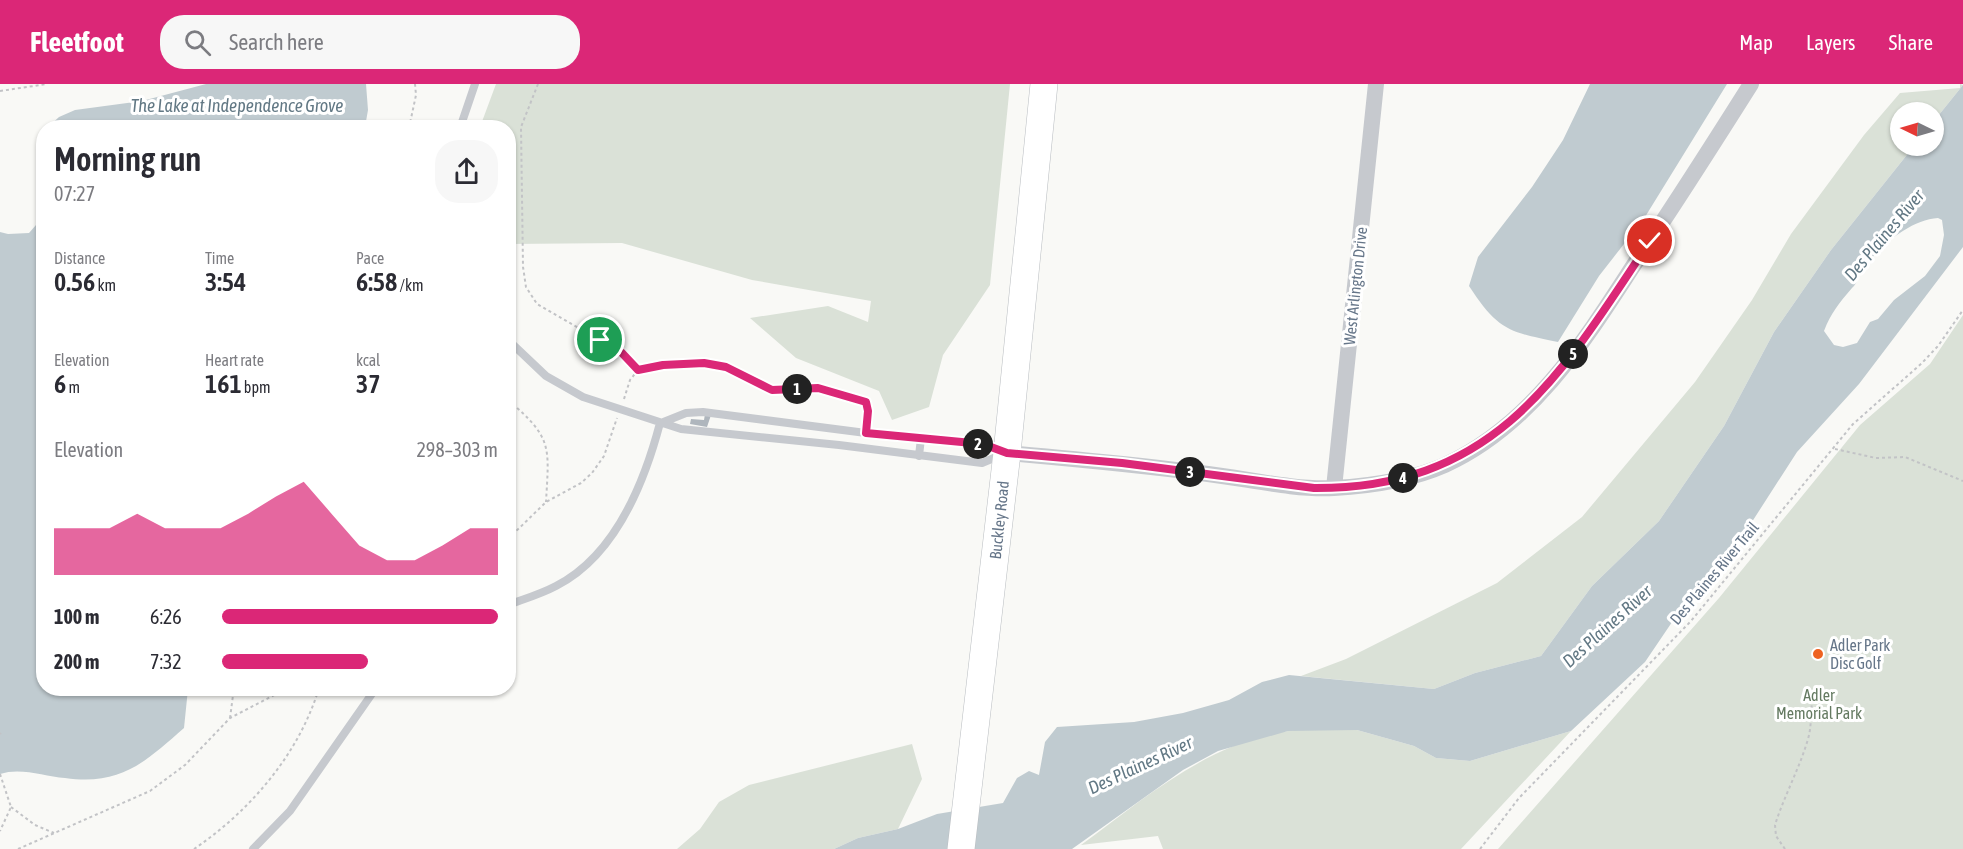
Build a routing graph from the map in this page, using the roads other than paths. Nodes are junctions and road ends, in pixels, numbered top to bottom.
1 (475, 84) edge
2 (1044, 84) edge
3 (1376, 84) edge
4 (1751, 84) edge
5 (463, 120) edge
6 (516, 348) edge
7 (660, 423) junction
8 (921, 438) junction
9 (995, 449) junction
10 (919, 456) junction
11 (1334, 488) junction
12 (516, 602) edge
13 (370, 696) edge
14 (253, 849) edge
15 (961, 849) edge

1 - 5 lane
2 - 9 main road, Buckley Road
3 - 11 street, West Arlington Drive
4 - 11 street
6 - 7 lane
7 - 8 lane
7 - 10 lane
7 - 12 lane
8 - 9 lane
8 - 10 lane
9 - 10 lane
9 - 11 street
9 - 15 main road, Buckley Road
13 - 14 lane

